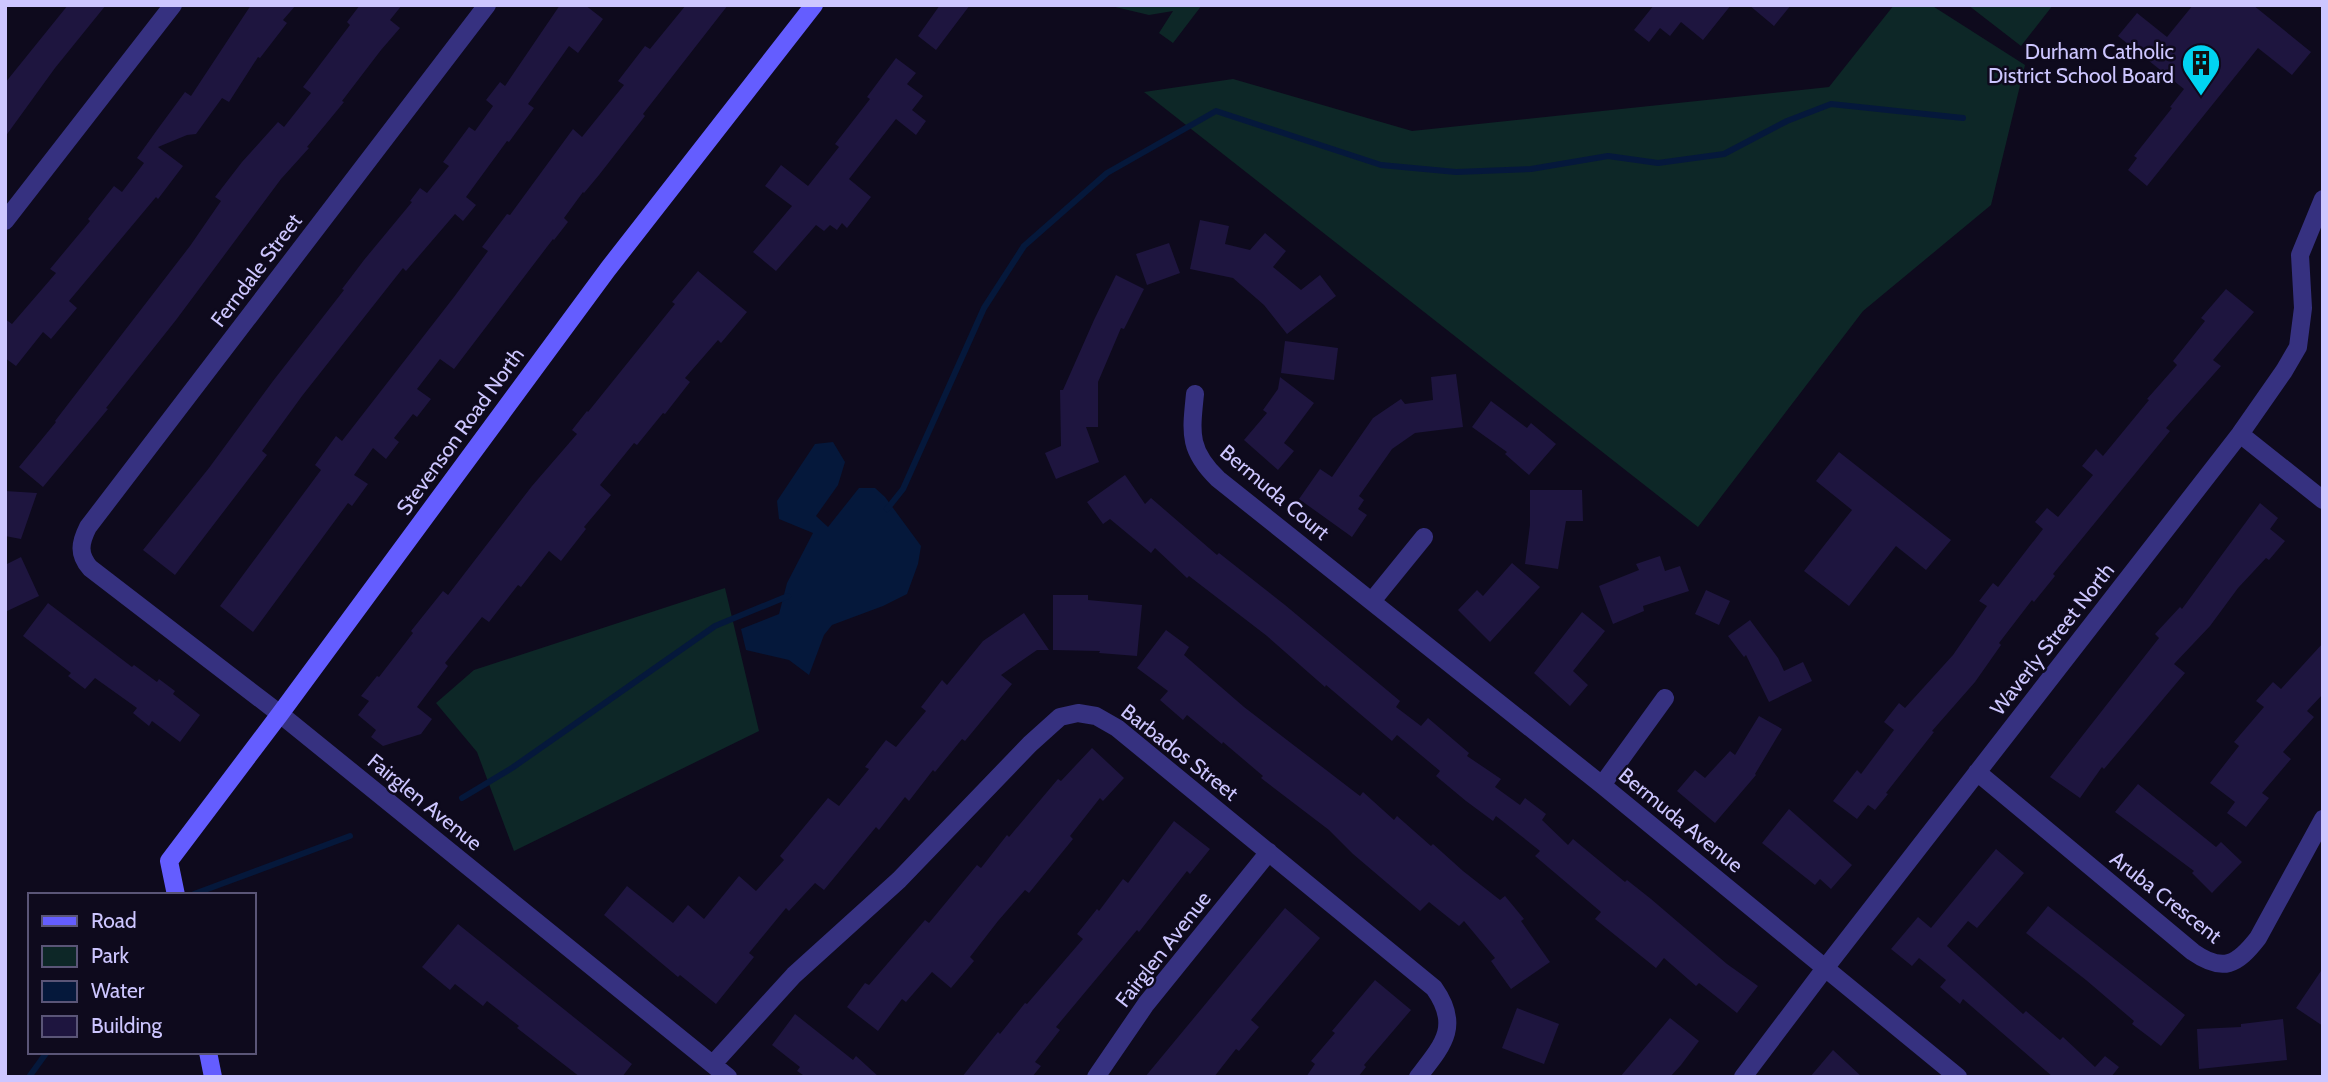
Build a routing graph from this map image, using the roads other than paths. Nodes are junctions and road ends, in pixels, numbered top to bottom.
1 (173, 5) edge
2 (487, 5) edge
3 (814, 5) edge
4 (2323, 200) edge
5 (5, 221) edge
6 (1195, 394) dead end
7 (2240, 434) junction
8 (2323, 500) edge
9 (1424, 537) dead end
10 (90, 568) joint
11 (1372, 601) junction
12 (1665, 698) dead end
13 (280, 714) junction
14 (1977, 772) junction
15 (1602, 785) junction
16 (2323, 820) edge
17 (1269, 852) junction
18 (176, 893) edge
19 (1826, 967) junction
20 (208, 1054) edge
21 (713, 1064) junction
22 (213, 1077) edge
23 (728, 1077) edge
24 (1096, 1077) edge
25 (1418, 1077) edge
26 (1744, 1077) edge
27 (1958, 1077) edge

1 - 5 street
2 - 10 street, Ferndale Street
3 - 13 street, Stevenson Road North
4 - 7 street, Waverly Street North
6 - 11 street, Bermuda Court
7 - 8 street
7 - 14 street, Waverly Street North
9 - 11 street
10 - 13 street, Fairglen Avenue
11 - 15 street, Bermuda Avenue
12 - 15 street
13 - 18 street, Stevenson Road North
13 - 21 street, Fairglen Avenue
14 - 16 street, Aruba Crescent
14 - 19 street, Waverly Street North
15 - 19 street, Bermuda Avenue
17 - 21 street, Barbados Street
17 - 24 street, Fairglen Avenue
17 - 25 street, Barbados Street
19 - 26 street, Waverly Street North
19 - 27 street, Bermuda Avenue
20 - 22 street
21 - 23 street, Fairglen Avenue

